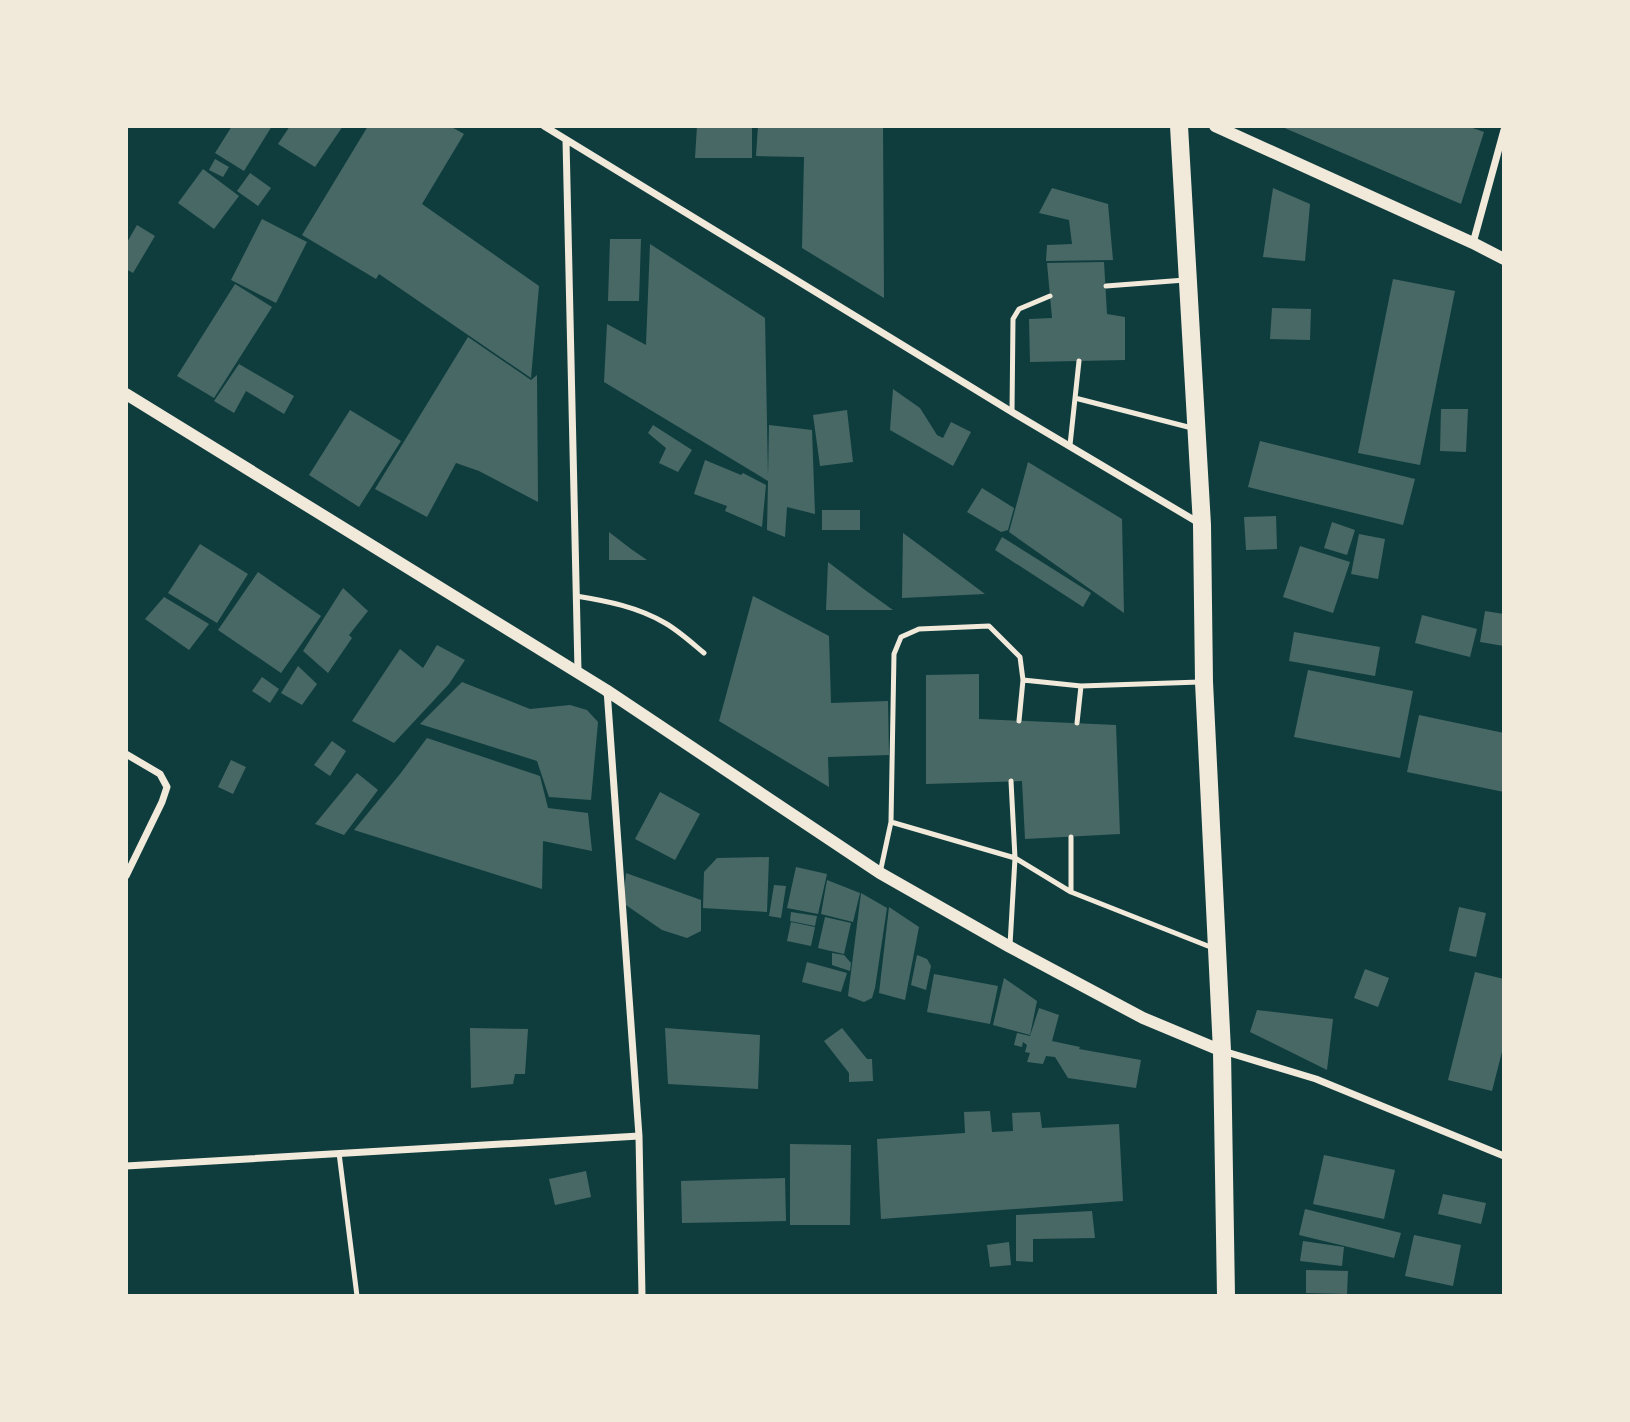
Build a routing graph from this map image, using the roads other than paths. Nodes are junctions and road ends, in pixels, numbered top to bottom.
1 (544, 126) edge
2 (1179, 126) edge
3 (1215, 126) edge
4 (1504, 130) edge
5 (566, 140) junction
6 (1473, 243) junction
7 (1504, 259) edge
8 (1188, 280) junction
9 (1105, 286) dead end
10 (1050, 296) dead end
11 (1079, 361) dead end
12 (126, 394) edge
13 (1075, 398) junction
14 (1012, 412) junction
15 (1195, 429) junction
16 (1070, 445) junction
17 (1202, 524) junction
18 (576, 596) junction
19 (705, 653) dead end
20 (578, 671) junction
21 (1023, 680) junction
22 (1204, 682) junction
23 (1081, 686) junction
24 (607, 690) junction
25 (1019, 721) dead end
26 (1077, 723) dead end
27 (126, 754) edge
28 (1011, 780) dead end
29 (891, 822) junction
30 (1071, 836) dead end
31 (1015, 858) junction
32 (880, 873) junction
33 (126, 876) edge
34 (1071, 892) junction
35 (1010, 947) junction
36 (1216, 949) junction
37 (1222, 1051) junction
38 (639, 1136) junction
39 (339, 1153) junction
40 (1504, 1156) edge
41 (126, 1166) edge
42 (357, 1296) edge
43 (642, 1296) edge
44 (1226, 1296) edge

1 - 5 street
2 - 8 main road
3 - 6 street
4 - 6 street
5 - 14 street
5 - 18 street
6 - 7 street
8 - 9 lane
8 - 15 main road
10 - 14 lane
11 - 13 lane
12 - 20 street
13 - 15 lane
13 - 16 lane
14 - 16 street
15 - 17 main road
16 - 17 street
17 - 22 main road
18 - 19 lane
18 - 20 street
20 - 24 street
21 - 23 lane
21 - 25 lane
21 - 29 lane
22 - 23 lane
22 - 36 main road
23 - 26 lane
24 - 32 street
24 - 38 street
27 - 33 street
28 - 31 lane
29 - 31 lane
29 - 32 lane
30 - 34 lane
31 - 34 lane
31 - 35 lane
32 - 35 street
34 - 36 lane
35 - 37 street
36 - 37 main road
37 - 40 street
37 - 44 main road
38 - 39 street
38 - 43 street
39 - 41 street
39 - 42 lane

